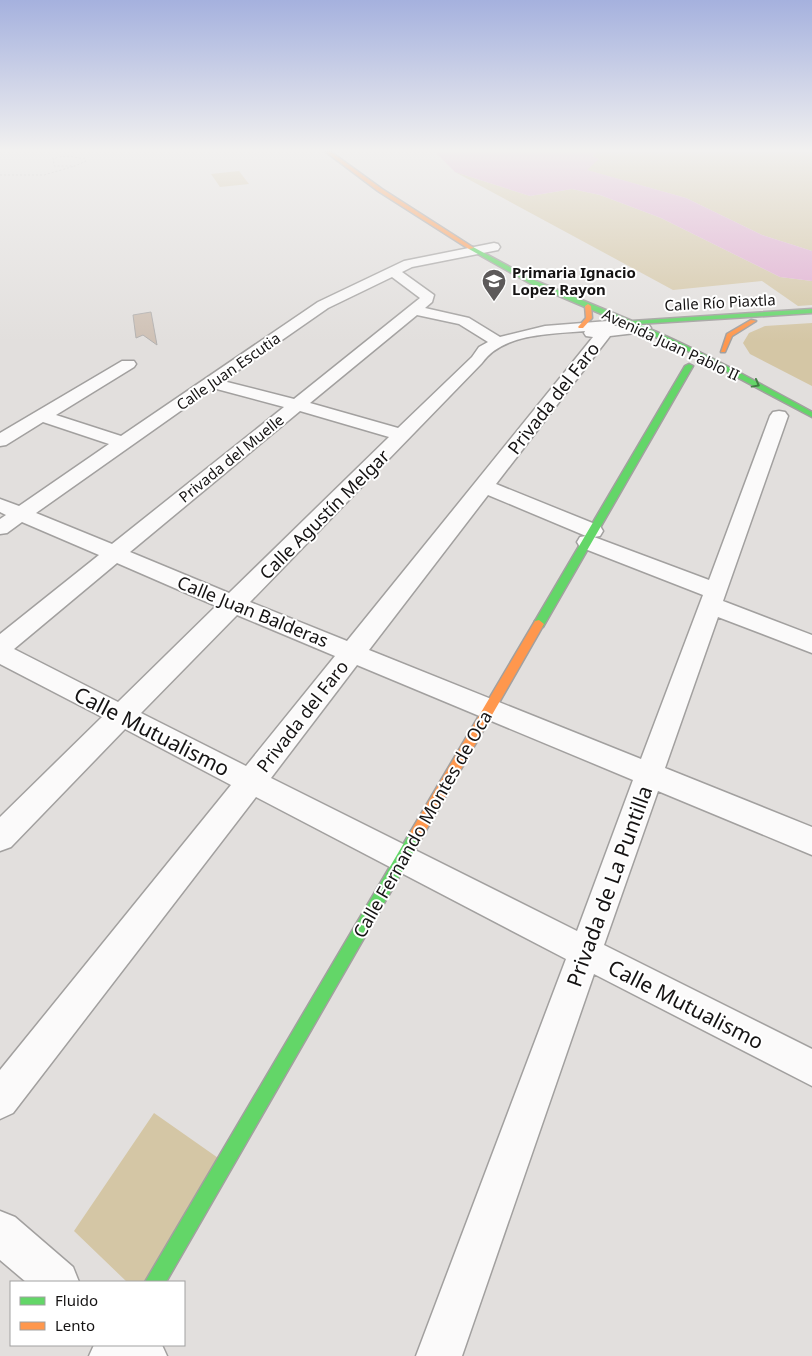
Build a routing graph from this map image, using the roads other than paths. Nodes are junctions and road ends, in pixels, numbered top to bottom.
1 (423, 215) edge
2 (441, 215) edge
3 (451, 221) dead end
4 (477, 245) junction
5 (503, 253) joint
6 (393, 272) junction
7 (588, 306) junction
8 (415, 310) junction
9 (812, 311) edge
10 (812, 317) edge
11 (753, 321) junction
12 (643, 324) junction
13 (675, 329) joint
14 (593, 330) junction
15 (498, 342) junction
16 (723, 351) dead end
17 (477, 360) junction
18 (128, 364) dead end
19 (689, 366) dead end
20 (211, 383) junction
21 (297, 405) junction
22 (812, 415) edge
23 (42, 416) junction
24 (779, 416) dead end
25 (402, 436) junction
26 (0, 441) edge
27 (124, 443) junction
28 (484, 486) junction
29 (11, 509) edge
30 (0, 528) edge
31 (590, 536) junction
32 (113, 553) junction
33 (713, 598) junction
34 (233, 604) junction
35 (812, 644) edge
36 (0, 647) edge
37 (353, 652) junction
38 (0, 653) edge
39 (490, 708) junction
40 (122, 715) junction
41 (650, 774) junction
42 (250, 781) junction
43 (0, 837) edge
44 (812, 841) edge
45 (402, 859) junction
46 (585, 953) junction
47 (812, 1068) edge
48 (0, 1100) edge
49 (0, 1232) edge
50 (57, 1281) edge
51 (156, 1281) edge
52 (131, 1346) edge
53 (144, 1356) edge
54 (439, 1356) edge

1 - 4 main road, Avenida Juan Pablo II
2 - 3 main road
4 - 5 street, Avenida Juan Pablo II
4 - 6 street, Calle Juan Escutia
4 - 7 main road, Avenida Juan Pablo II
5 - 12 main road, Avenida Juan Pablo II
6 - 8 street, Privada del Muelle
6 - 20 street, Calle Juan Escutia
7 - 12 main road, Avenida Juan Pablo II
7 - 14 main road
8 - 15 street
8 - 21 street, Privada del Muelle
9 - 12 main road, Calle Río Piaxtla
10 - 11 main road, Calle Río Piaxtla
11 - 13 main road, Calle Río Piaxtla
11 - 16 main road
12 - 13 main road, Avenida Juan Pablo II
12 - 14 street, Calle Agustín Melgar
12 - 14 street, Calle Agustín Melgar
12 -> 22 main road, Avenida Juan Pablo II
14 - 15 street, Calle Agustín Melgar
14 - 17 street, Calle Agustín Melgar
14 - 28 street, Privada del Faro
15 - 17 street, Calle Agustín Melgar
17 - 25 street, Calle Agustín Melgar
18 - 23 street
19 - 31 main road, Calle Fernando Montes de Oca
20 - 21 street
20 - 27 street, Calle Juan Escutia
21 - 25 street
21 - 32 street, Privada del Muelle
23 - 26 street
23 - 27 street
24 - 33 street, Privada de La Puntilla
25 - 34 street, Calle Agustín Melgar
27 - 29 street, Calle Juan Escutia
28 - 31 street
28 - 37 street, Privada del Faro
29 - 30 street, Calle Juan Escutia
29 - 32 street, Calle Juan Balderas
31 - 33 street
31 - 39 main road, Calle Fernando Montes de Oca
32 - 34 street, Calle Juan Balderas
32 - 36 street, Privada del Muelle
33 - 35 street
33 - 41 street, Privada de La Puntilla
34 - 37 street, Calle Juan Balderas
34 - 40 street, Calle Agustín Melgar
37 - 39 street, Calle Juan Balderas
37 - 42 street, Privada del Faro
38 - 40 street, Calle Mutualismo
39 - 41 street, Calle Juan Balderas
39 - 45 main road, Calle Fernando Montes de Oca
40 - 42 street, Calle Mutualismo
40 - 43 street, Calle Agustín Melgar
41 - 44 street, Calle Juan Balderas
41 - 46 street, Privada de La Puntilla
42 - 45 street, Calle Mutualismo
42 - 48 street, Privada del Faro
45 - 46 street, Calle Mutualismo
45 - 51 main road, Calle Fernando Montes de Oca
46 - 47 street, Calle Mutualismo
46 - 54 street, Privada de La Puntilla
49 - 50 street
52 - 53 street

